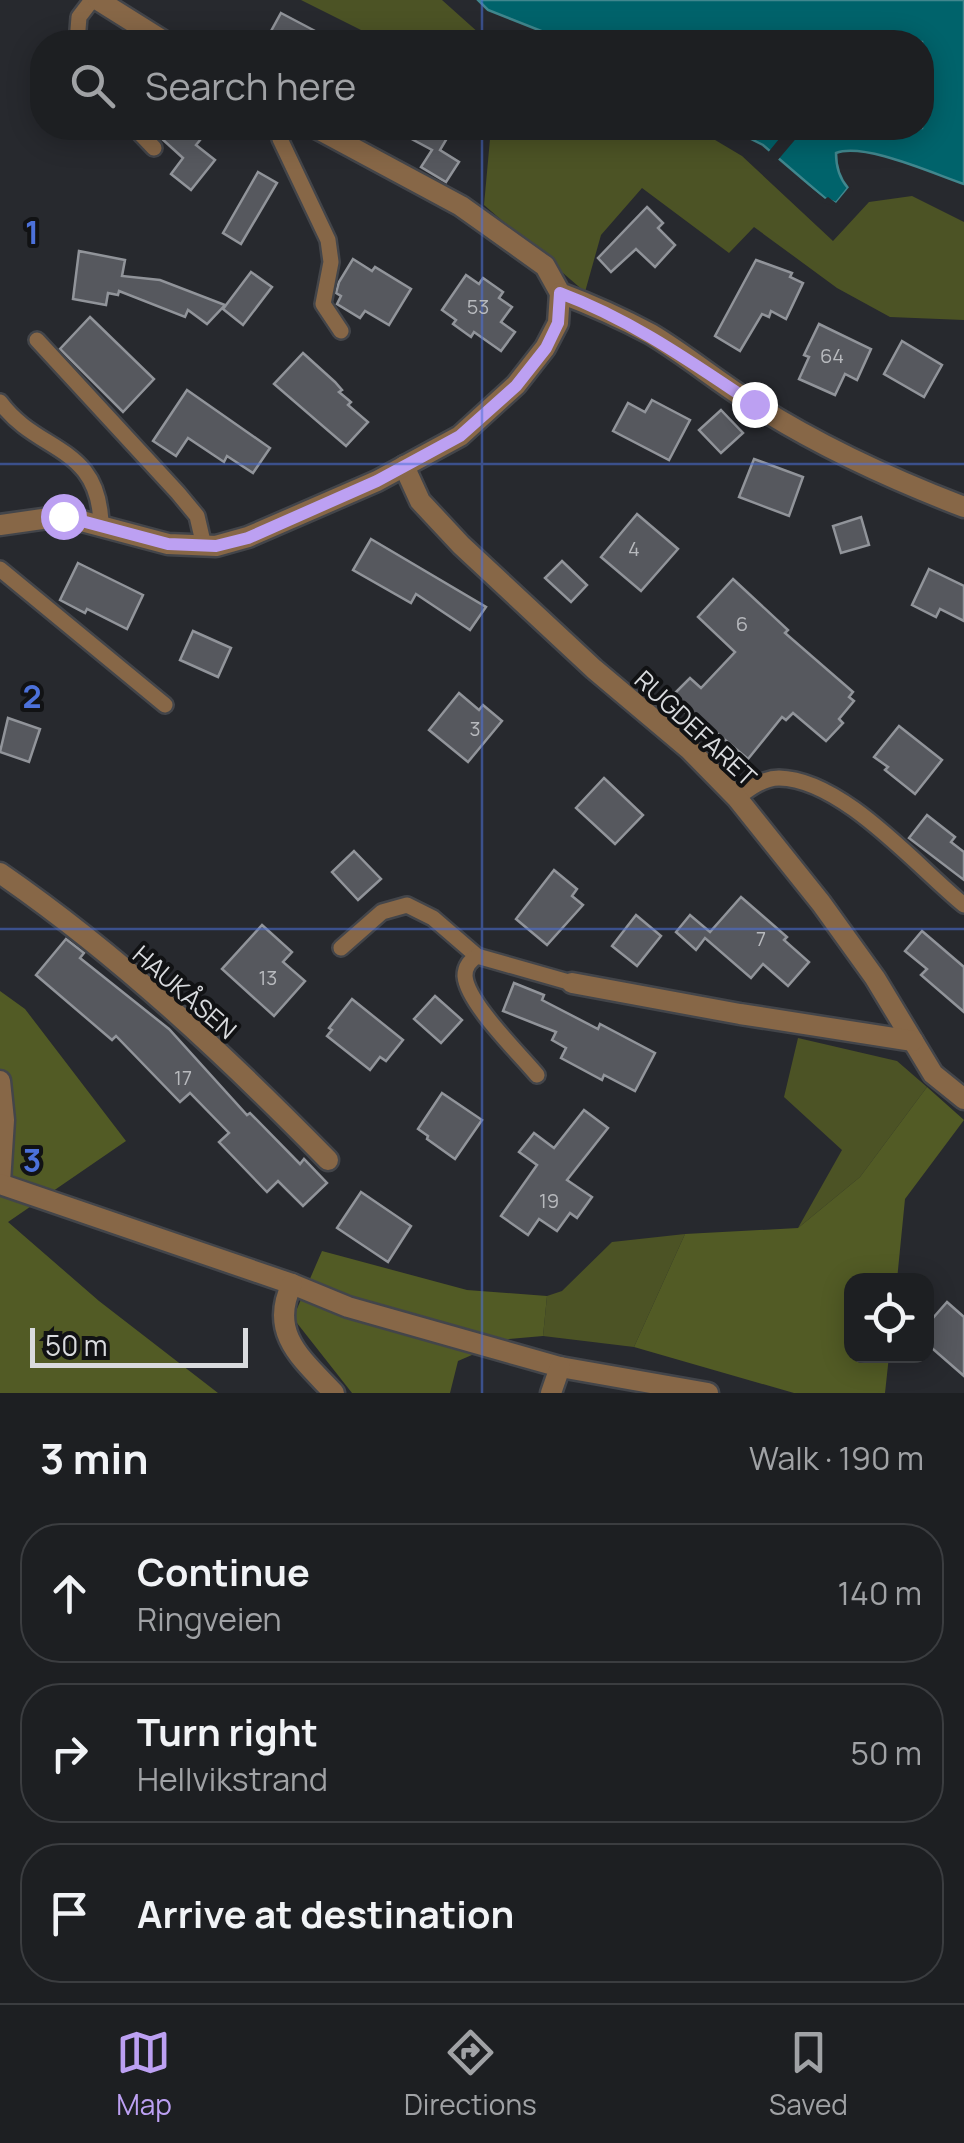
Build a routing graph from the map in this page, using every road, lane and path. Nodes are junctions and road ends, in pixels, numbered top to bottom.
1 (95, 0) edge
2 (78, 30) edge
3 (145, 30) edge
4 (146, 140) edge
5 (280, 140) edge
6 (338, 140) edge
7 (154, 148) dead end
8 (560, 293) junction
9 (341, 331) dead end
10 (38, 340) dead end
11 (0, 402) edge
12 (404, 466) junction
13 (964, 507) edge
14 (0, 525) edge
15 (101, 526) junction
16 (204, 546) junction
17 (0, 569) edge
18 (164, 705) dead end
19 (737, 798) junction
20 (0, 873) edge
21 (964, 905) edge
22 (341, 948) dead end
23 (477, 956) junction
24 (572, 982) joint
25 (913, 1041) junction
26 (537, 1075) dead end
27 (0, 1082) edge
28 (964, 1099) edge
29 (328, 1160) dead end
30 (0, 1183) edge
31 (292, 1284) junction
32 (560, 1368) junction
33 (334, 1393) edge
34 (551, 1393) edge
35 (708, 1393) edge

1 - 2 lane
1 - 3 street
4 - 7 lane
5 - 9 lane
6 - 8 street
8 - 12 street
8 - 13 street
10 - 16 lane
11 - 15 lane
12 - 16 street
12 - 19 street, RUGDEFARET
14 - 15 street
15 - 16 street
17 - 18 lane
19 - 21 lane
19 - 25 street, RUGDEFARET
20 - 29 street, HAUKÅSEN
22 - 23 lane
23 - 24 lane
23 - 26 lane
24 - 25 street
25 - 28 street, RUGDEFARET
27 - 30 street
30 - 31 street
31 - 32 street
31 - 33 street
32 - 34 street
32 - 35 street

